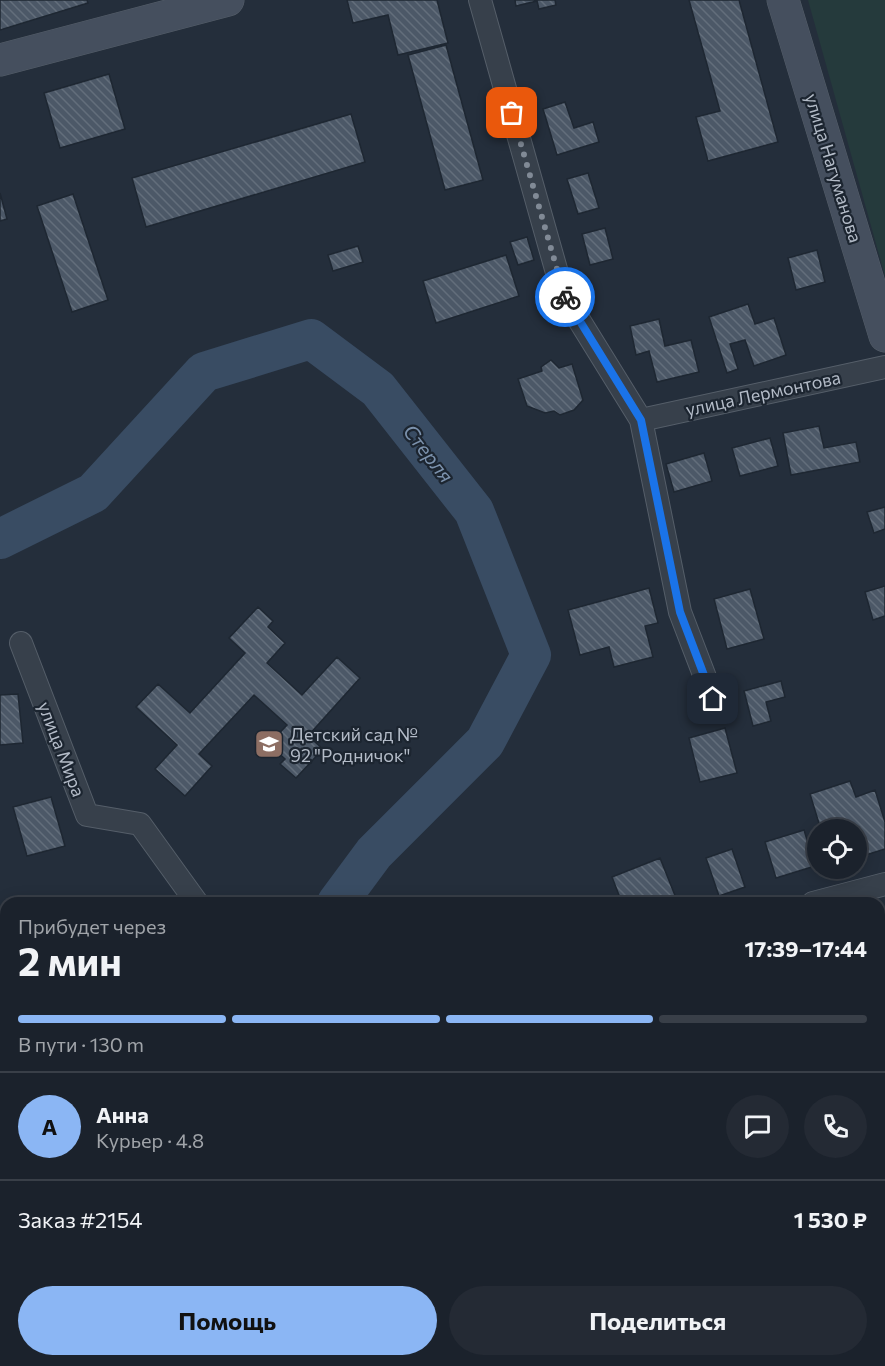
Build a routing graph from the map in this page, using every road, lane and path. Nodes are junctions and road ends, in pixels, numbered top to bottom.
1 (228, 0) edge
2 (480, 0) edge
3 (783, 0) edge
4 (0, 60) edge
5 (885, 336) edge
6 (885, 367) edge
7 (641, 420) junction
8 (21, 643) dead end
9 (713, 699) dead end
10 (885, 884) edge
11 (192, 897) edge
12 (836, 897) edge

1 - 4 main road
2 - 7 street
3 - 5 main road, улица Нагуманова
6 - 7 street, улица Лермонтова
7 - 9 street
8 - 11 street, улица Мира
10 - 12 street

